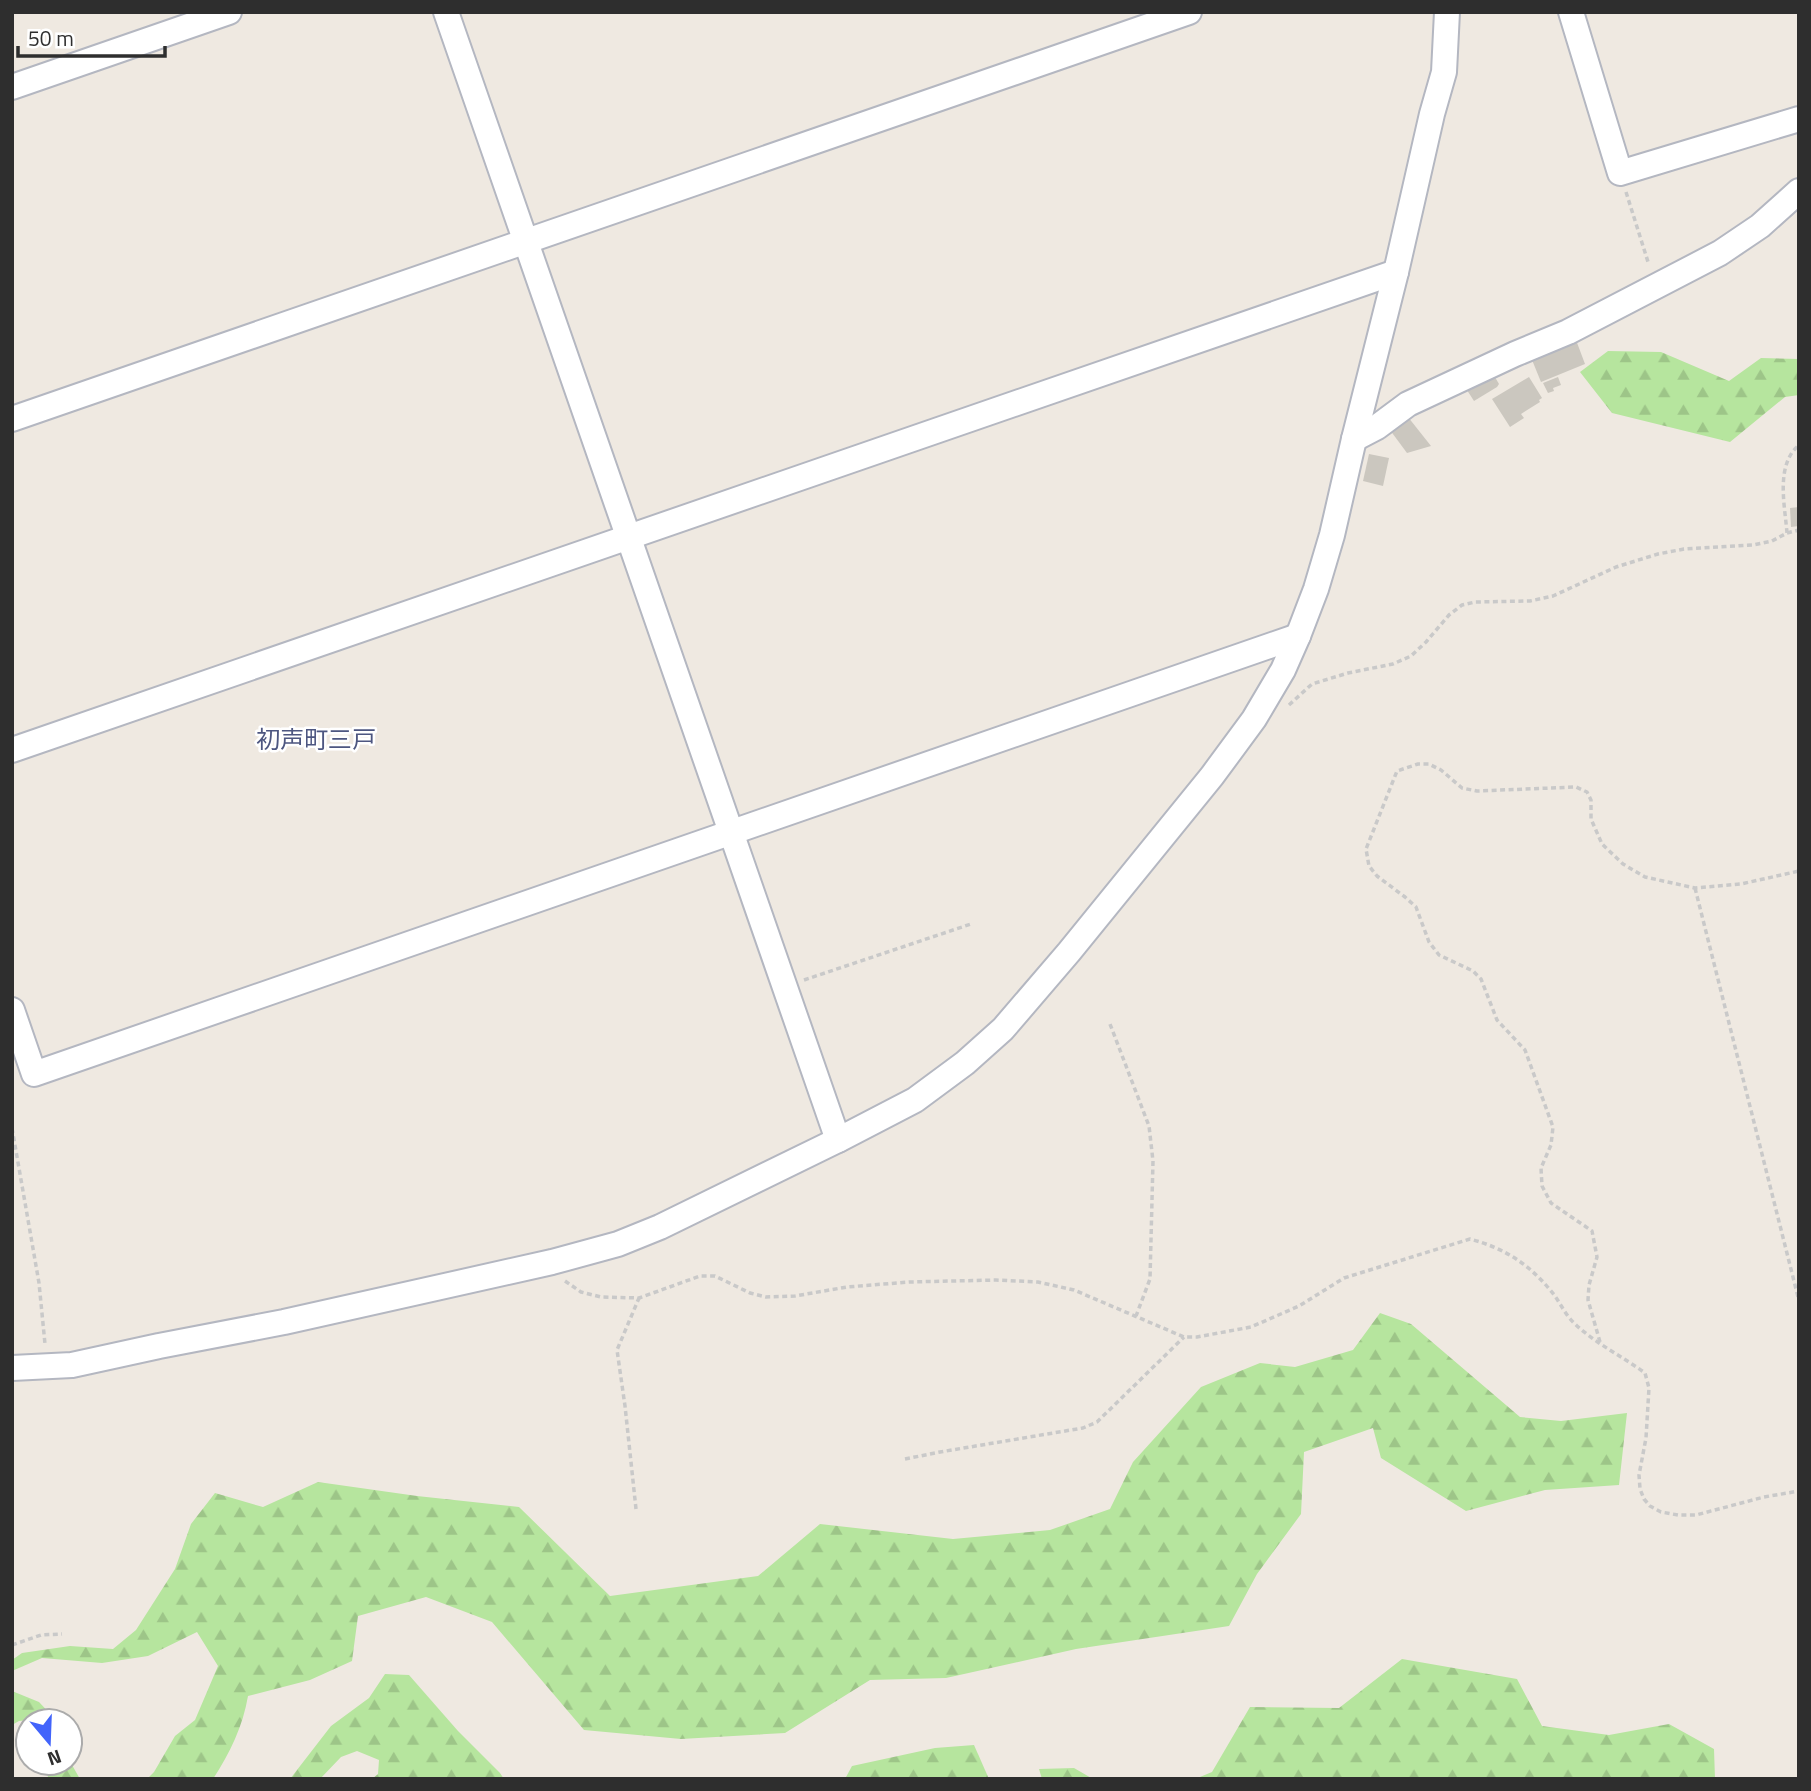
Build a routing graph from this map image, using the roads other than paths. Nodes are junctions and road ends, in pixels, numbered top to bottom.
1 (229, 12) edge
2 (446, 12) edge
3 (1189, 12) edge
4 (1447, 12) edge
5 (1571, 12) edge
6 (12, 87) edge
7 (1799, 120) edge
8 (1799, 191) edge
9 (526, 242) junction
10 (1396, 272) junction
11 (12, 419) edge
12 (1354, 439) junction
13 (628, 537) junction
14 (1298, 636) junction
15 (12, 750) edge
16 (731, 832) junction
17 (12, 1010) edge
18 (838, 1140) junction
19 (12, 1368) edge

1 - 6 street
2 - 9 street
3 - 9 street
4 - 10 street
5 - 7 street
8 - 12 street
9 - 11 street
9 - 13 street
10 - 12 street
10 - 13 street
12 - 14 street
13 - 15 street
13 - 16 street
14 - 16 street
14 - 18 street
16 - 17 street
16 - 18 street
18 - 19 street

